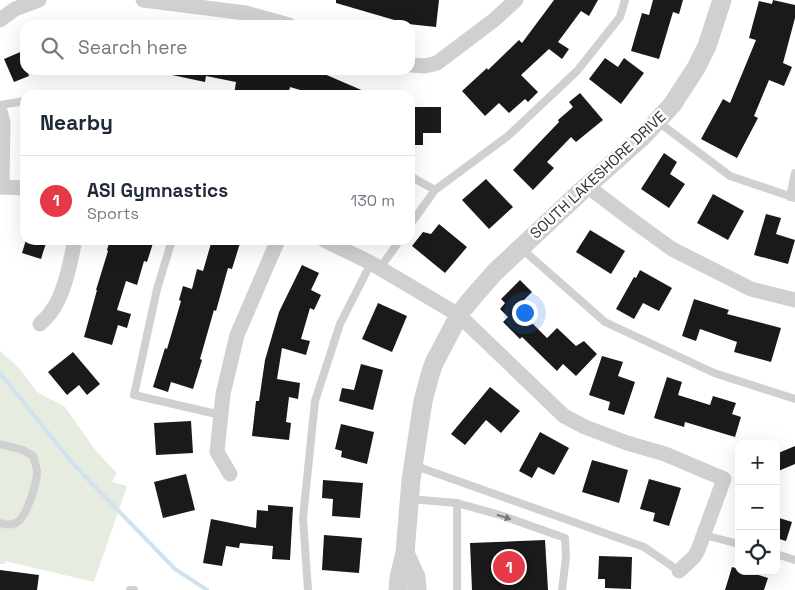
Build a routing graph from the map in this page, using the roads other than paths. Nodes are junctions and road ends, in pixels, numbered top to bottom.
1 (39, 0) edge
2 (143, 0) edge
3 (516, 0) edge
4 (625, 0) edge
5 (722, 0) edge
6 (218, 5) edge
7 (0, 20) edge
8 (272, 20) edge
9 (415, 65) edge
10 (20, 102) edge
11 (0, 104) edge
12 (0, 111) edge
13 (657, 120) junction
14 (795, 173) edge
15 (415, 179) edge
16 (587, 186) junction
17 (1, 187) edge
18 (20, 188) edge
19 (435, 190) junction
20 (792, 198) edge
21 (415, 218) edge
22 (74, 245) edge
23 (170, 245) edge
24 (276, 245) edge
25 (334, 245) edge
26 (395, 245) edge
27 (520, 248) junction
28 (375, 266) junction
29 (795, 300) edge
30 (459, 316) junction
31 (40, 324) dead end
32 (795, 399) edge
33 (221, 415) junction
34 (0, 444) edge
35 (413, 465) junction
36 (230, 474) dead end
37 (409, 499) junction
38 (457, 503) junction
39 (0, 523) edge
40 (704, 534) junction
41 (735, 543) edge
42 (405, 553) junction
43 (780, 555) edge
44 (795, 560) edge
45 (679, 571) joint
46 (130, 590) edge
47 (134, 590) edge
48 (308, 590) edge
49 (398, 590) edge
50 (417, 590) edge
51 (457, 590) edge
52 (562, 590) edge

1 - 7 street
2 - 6 street
3 - 9 street
4 - 19 lane
5 - 13 street, SOUTH LAKESHORE DRIVE
6 - 8 street
10 - 11 lane
12 - 17 street
13 - 16 street, SOUTH LAKESHORE DRIVE
13 - 20 lane
14 - 20 lane
15 - 19 lane
16 - 27 street, SOUTH LAKESHORE DRIVE
16 - 29 street
17 - 18 street
19 - 21 lane
22 - 31 street
23 - 33 lane
24 - 33 street
25 - 28 street
26 - 28 lane
27 - 30 street, SOUTH LAKESHORE DRIVE
27 - 32 lane
28 - 30 street
28 - 48 lane
30 - 35 street, SOUTH LAKESHORE DRIVE
30 - 40 street
33 - 36 street
34 - 39 lane
35 - 37 street, SOUTH LAKESHORE DRIVE
35 - 45 lane
37 - 38 lane
37 - 42 street, SOUTH LAKESHORE DRIVE
38 - 51 lane
38 -> 52 lane
40 - 41 lane
40 - 45 street
42 - 49 street, SOUTH LAKESHORE DRIVE
42 - 50 street, SOUTH LAKESHORE DRIVE
43 - 44 lane
46 - 47 lane

